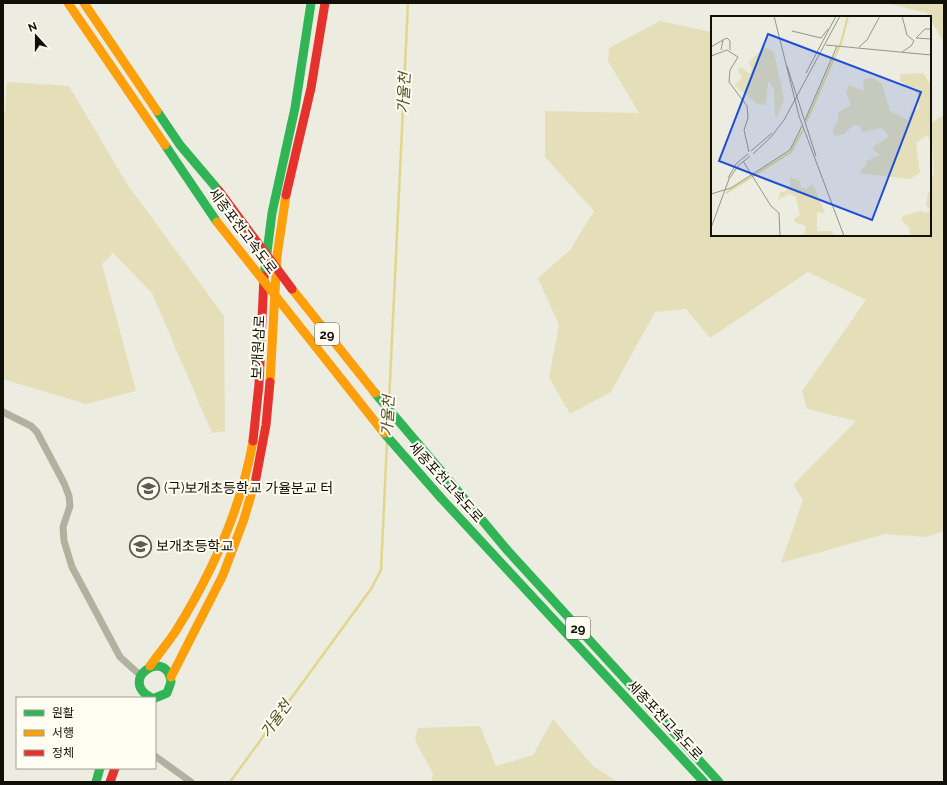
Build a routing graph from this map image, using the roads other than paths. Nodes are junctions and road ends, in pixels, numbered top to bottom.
1 (68, 3) edge
2 (84, 3) edge
3 (311, 3) edge
4 (325, 3) edge
5 (3, 412) edge
6 (150, 666) junction
7 (140, 675) junction
8 (171, 677) junction
9 (140, 689) junction
10 (136, 697) edge
11 (148, 697) edge
12 (156, 698) edge
13 (156, 757) edge
14 (100, 769) edge
15 (115, 769) edge
16 (96, 782) edge
17 (110, 782) edge
18 (190, 782) edge
19 (704, 782) edge
20 (718, 782) edge

1 - 19 main road, 세종포천고속도로 / 29, bridge
2 - 20 main road, 세종포천고속도로 / 29, bridge
3 - 6 main road, 보개원삼로
4 - 8 main road, 보개원삼로
5 - 7 street
6 - 7 main road
6 - 8 main road
7 - 9 main road
8 - 12 main road
9 - 10 main road
9 - 11 main road
13 - 18 street
14 - 16 main road
15 - 17 main road

